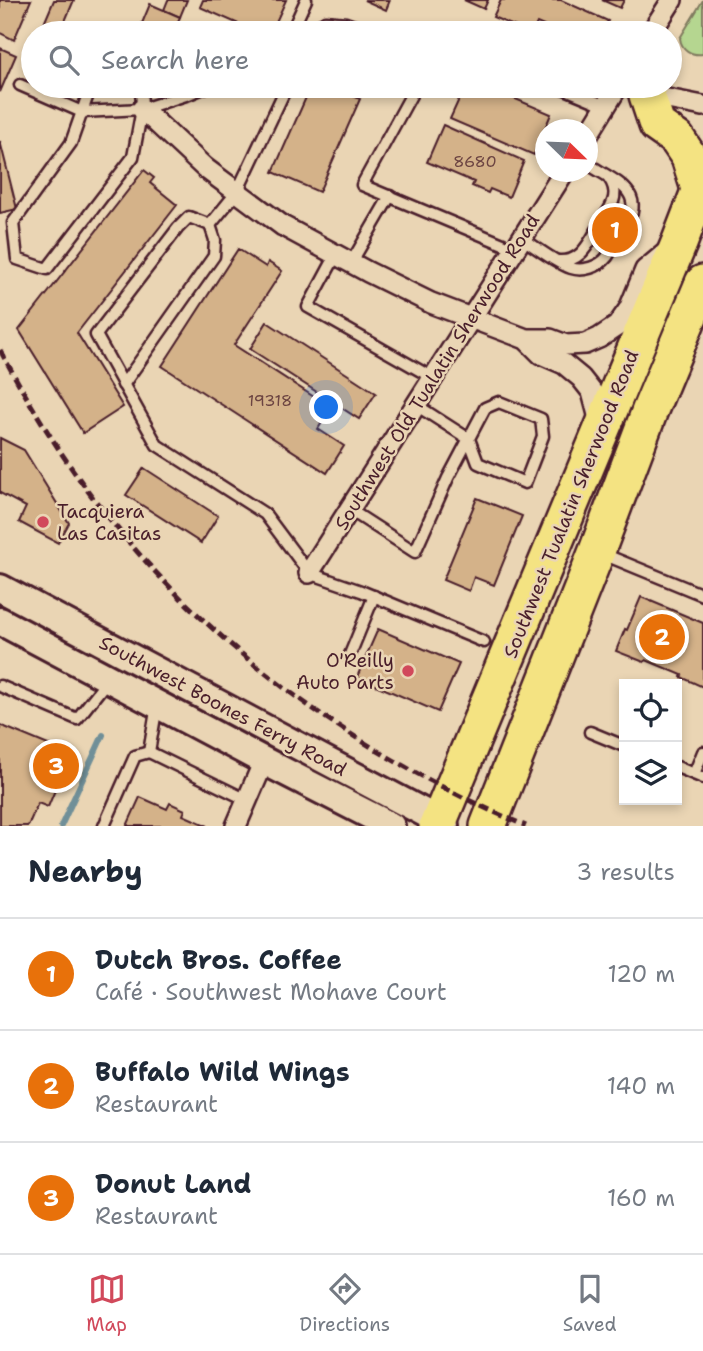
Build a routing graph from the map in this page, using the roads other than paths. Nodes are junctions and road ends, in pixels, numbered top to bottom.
1 (306, 0) edge
2 (672, 0) edge
3 (296, 21) edge
4 (659, 21) edge
5 (50, 98) edge
6 (87, 98) edge
7 (142, 98) edge
8 (176, 98) edge
9 (281, 98) edge
10 (409, 98) edge
11 (587, 98) edge
12 (618, 98) edge
13 (638, 98) edge
14 (670, 98) edge
15 (606, 106) junction
16 (703, 106) edge
17 (142, 109) junction
18 (82, 112) junction
19 (597, 119) edge
20 (598, 171) edge
21 (609, 178) junction
22 (558, 182) edge
23 (702, 186) edge
24 (237, 192) junction
25 (390, 196) junction
26 (210, 225) junction
27 (680, 241) junction
28 (518, 244) junction
29 (343, 259) junction
30 (558, 261) junction
31 (703, 283) edge
32 (471, 318) junction
33 (526, 339) junction
34 (433, 378) junction
35 (123, 385) junction
36 (416, 405) junction
37 (602, 427) junction
38 (469, 439) junction
39 (350, 510) junction
40 (597, 551) junction
41 (309, 573) junction
42 (0, 588) edge
43 (703, 595) edge
44 (374, 596) junction
45 (0, 621) edge
46 (484, 642) dead end
47 (349, 657) dead end
48 (108, 679) junction
49 (0, 686) edge
50 (157, 705) junction
51 (590, 732) dead end
52 (619, 744) edge
53 (149, 752) junction
54 (703, 752) edge
55 (264, 761) junction
56 (682, 769) edge
57 (699, 776) edge
58 (247, 800) junction
59 (441, 824) edge
60 (104, 826) edge
61 (236, 826) edge
62 (391, 826) edge
63 (488, 826) edge

1 - 3 lane
2 - 4 street
5 - 18 lane
6 - 18 lane
7 - 17 lane
8 - 17 lane
9 - 24 lane
10 - 25 lane
11 - 15 lane
12 - 15 street
13 - 23 highway
14 - 16 street
15 - 19 street
17 - 18 lane
17 - 18 lane
17 - 24 street
20 - 21 lane
21 - 30 lane
21 - 30 lane
22 - 28 street, Southwest Old Tualatin Sherwood Road
23 - 27 highway, Southwest Tualatin Sherwood Road
24 - 26 lane
24 - 29 street
25 - 28 lane
25 - 29 lane
26 - 35 lane
26 - 35 lane
27 - 33 street
27 - 37 highway, Southwest Tualatin Sherwood Road
28 - 30 lane
28 - 32 street, Southwest Old Tualatin Sherwood Road
29 - 32 street
29 - 34 lane
31 - 40 highway, Southwest Tualatin Sherwood Road
32 - 33 street
32 - 34 street, Southwest Old Tualatin Sherwood Road
33 - 37 street
34 - 36 street, Southwest Old Tualatin Sherwood Road
35 - 41 lane
36 - 38 lane
36 - 39 street, Southwest Old Tualatin Sherwood Road
37 - 59 highway, Southwest Tualatin Sherwood Road
38 - 38 lane
38 - 39 lane
39 - 41 street, Southwest Old Tualatin Sherwood Road
40 - 43 lane
40 - 63 highway, Southwest Tualatin Sherwood Road
41 - 44 lane
42 - 59 main road, Southwest Boones Ferry Road
44 - 46 lane
44 - 47 lane
45 - 48 main road, Southwest Boones Ferry Road
48 - 49 lane
48 - 50 main road, Southwest Boones Ferry Road
50 - 53 lane
50 - 55 main road, Southwest Boones Ferry Road
51 - 52 lane
53 - 58 lane
53 - 60 lane
54 - 57 lane
55 - 58 street
55 - 62 main road, Southwest Boones Ferry Road
56 - 57 lane
58 - 61 street

